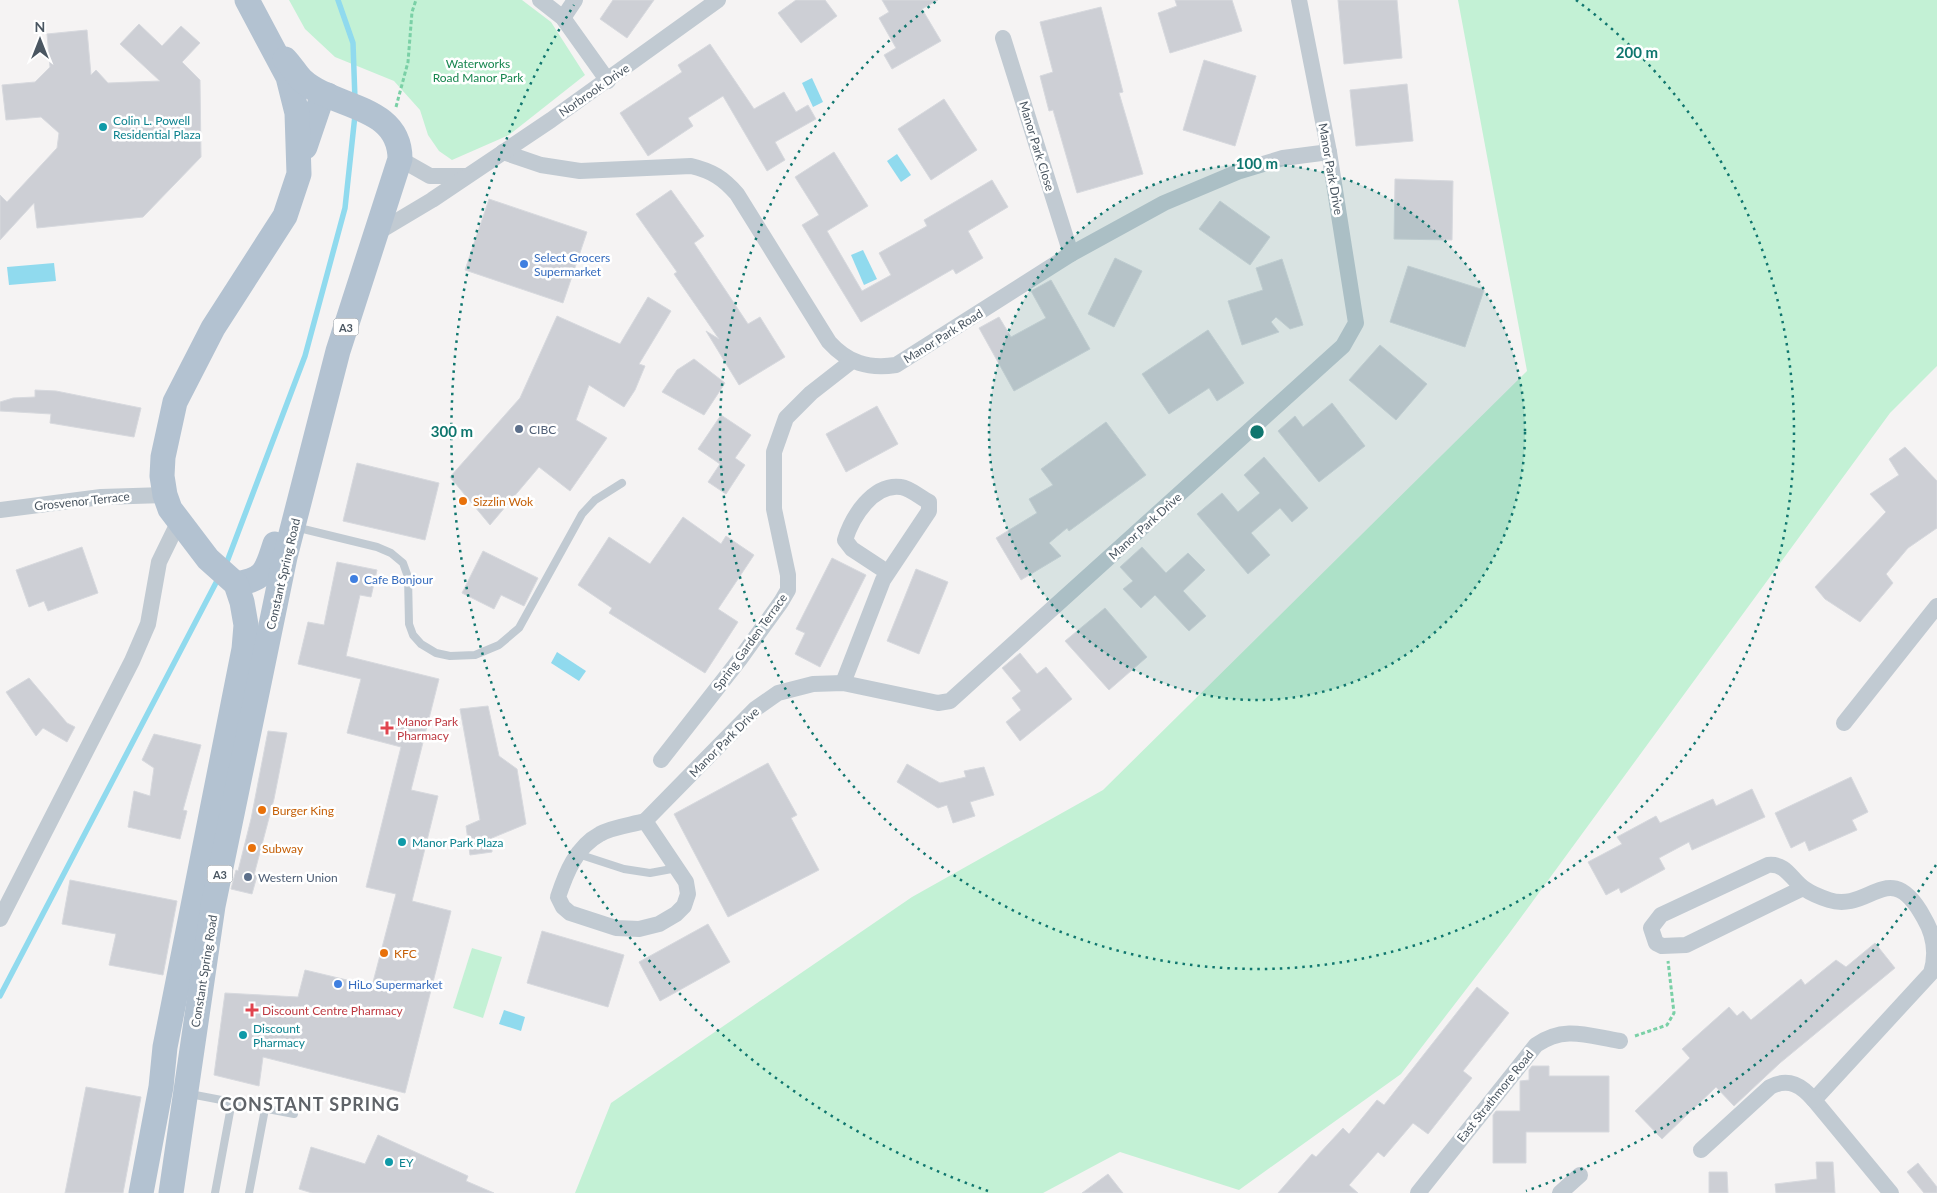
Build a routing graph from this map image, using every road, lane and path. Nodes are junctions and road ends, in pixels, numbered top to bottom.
1 (247, 0) edge
2 (416, 0) edge
3 (540, 0) edge
4 (575, 0) edge
5 (718, 0) edge
6 (1299, 0) edge
7 (563, 18) junction
8 (263, 29) junction
9 (1003, 38) dead end
10 (608, 81) junction
11 (335, 98) junction
12 (388, 127) junction
13 (503, 152) junction
14 (1328, 152) junction
15 (400, 159) junction
16 (299, 174) junction
17 (466, 176) junction
18 (375, 234) junction
19 (1071, 254) junction
20 (338, 351) junction
21 (852, 362) junction
22 (622, 483) dead end
23 (165, 495) junction
24 (0, 510) edge
25 (179, 521) junction
26 (293, 526) junction
27 (887, 572) junction
28 (232, 581) junction
29 (1937, 606) edge
30 (843, 683) junction
31 (1844, 723) dead end
32 (661, 760) dead end
33 (645, 821) junction
34 (578, 854) junction
35 (677, 868) junction
36 (1803, 888) junction
37 (0, 919) edge
38 (1666, 947) junction
39 (1620, 1041) joint
40 (185, 1094) junction
41 (1814, 1100) junction
42 (232, 1101) junction
43 (265, 1109) junction
44 (294, 1114) dead end
45 (1701, 1150) dead end
46 (1580, 1175) dead end
47 (141, 1193) edge
48 (171, 1193) edge
49 (215, 1193) edge
50 (249, 1193) edge
51 (1418, 1193) edge
52 (1560, 1193) edge
53 (1891, 1193) edge

1 - 8 main road
2 - 12 path
3 - 7 street
4 - 7 street
5 - 10 street, Norbrook Drive
6 - 14 street, Manor Park Drive
7 - 10 street
8 - 11 main road
8 - 16 main road
9 - 19 street, Manor Park Close
10 - 13 street, Norbrook Drive
11 - 12 main road
11 - 16 main road
12 - 15 main road
13 - 17 street, Norbrook Drive
13 - 21 street
14 - 19 street, Manor Park Road
14 - 30 street, Manor Park Drive
15 - 17 street
15 - 18 main road, Constant Spring Road / A3
16 - 23 main road
17 - 18 street, Norbrook Drive
18 - 20 main road, Constant Spring Road / A3
19 - 21 street, Manor Park Road
20 - 26 main road, Constant Spring Road / A3
20 - 28 main road
21 - 32 street, Spring Garden Terrace
22 - 26 lane
23 - 24 street, Grosvenor Terrace
23 - 25 main road
25 - 28 main road
25 - 37 street
26 - 40 main road, Constant Spring Road / A3
27 - 27 street
27 - 30 street
28 - 47 main road, Constant Spring Road / A3
29 - 31 street
30 - 33 street, Manor Park Drive
33 - 34 street
33 - 35 street
34 - 35 lane
34 - 35 street
36 - 38 street
36 - 38 street
36 - 41 street
38 - 39 path
39 - 51 street, East Strathmore Road
40 - 42 lane
40 - 48 main road, Constant Spring Road / A3
41 - 45 street
41 - 53 street
42 - 43 lane
42 - 49 lane
43 - 44 lane
43 - 50 lane
46 - 52 street

